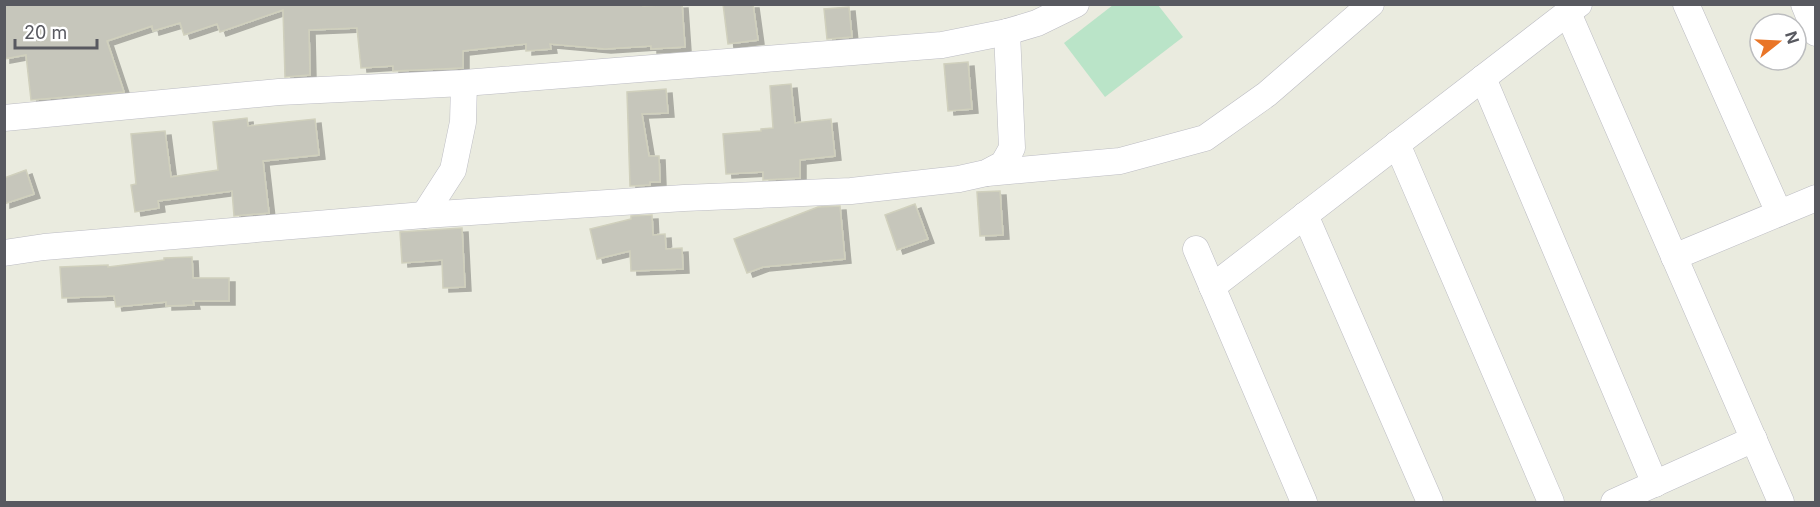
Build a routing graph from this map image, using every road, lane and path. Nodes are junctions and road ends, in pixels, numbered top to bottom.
1 (1076, 4) edge
2 (1371, 4) edge
3 (1686, 4) edge
4 (1804, 4) edge
5 (1573, 9) edge
6 (1007, 32) junction
7 (1815, 33) edge
8 (1483, 78) junction
9 (464, 83) junction
10 (4, 118) edge
11 (1397, 144) junction
12 (986, 173) junction
13 (1815, 198) edge
14 (1779, 213) junction
15 (424, 215) junction
16 (1305, 215) junction
17 (1196, 249) dead end
18 (4, 253) edge
19 (1674, 257) junction
20 (1212, 287) junction
21 (1754, 439) junction
22 (1655, 484) junction
23 (1304, 502) edge
24 (1430, 502) edge
25 (1551, 502) edge
26 (1614, 502) edge
27 (1781, 502) edge

1 - 6 street
2 - 12 street
3 - 14 street
4 - 7 street
5 - 8 street
5 - 19 street
6 - 9 street
6 - 12 street
8 - 11 street
8 - 22 street
9 - 10 street
9 - 15 street
11 - 16 street
11 - 25 street
12 - 15 street
13 - 14 street
14 - 19 street
15 - 18 street
16 - 20 street
16 - 24 street
17 - 20 street
19 - 21 street
20 - 23 street
21 - 22 street
21 - 27 street
22 - 26 street

